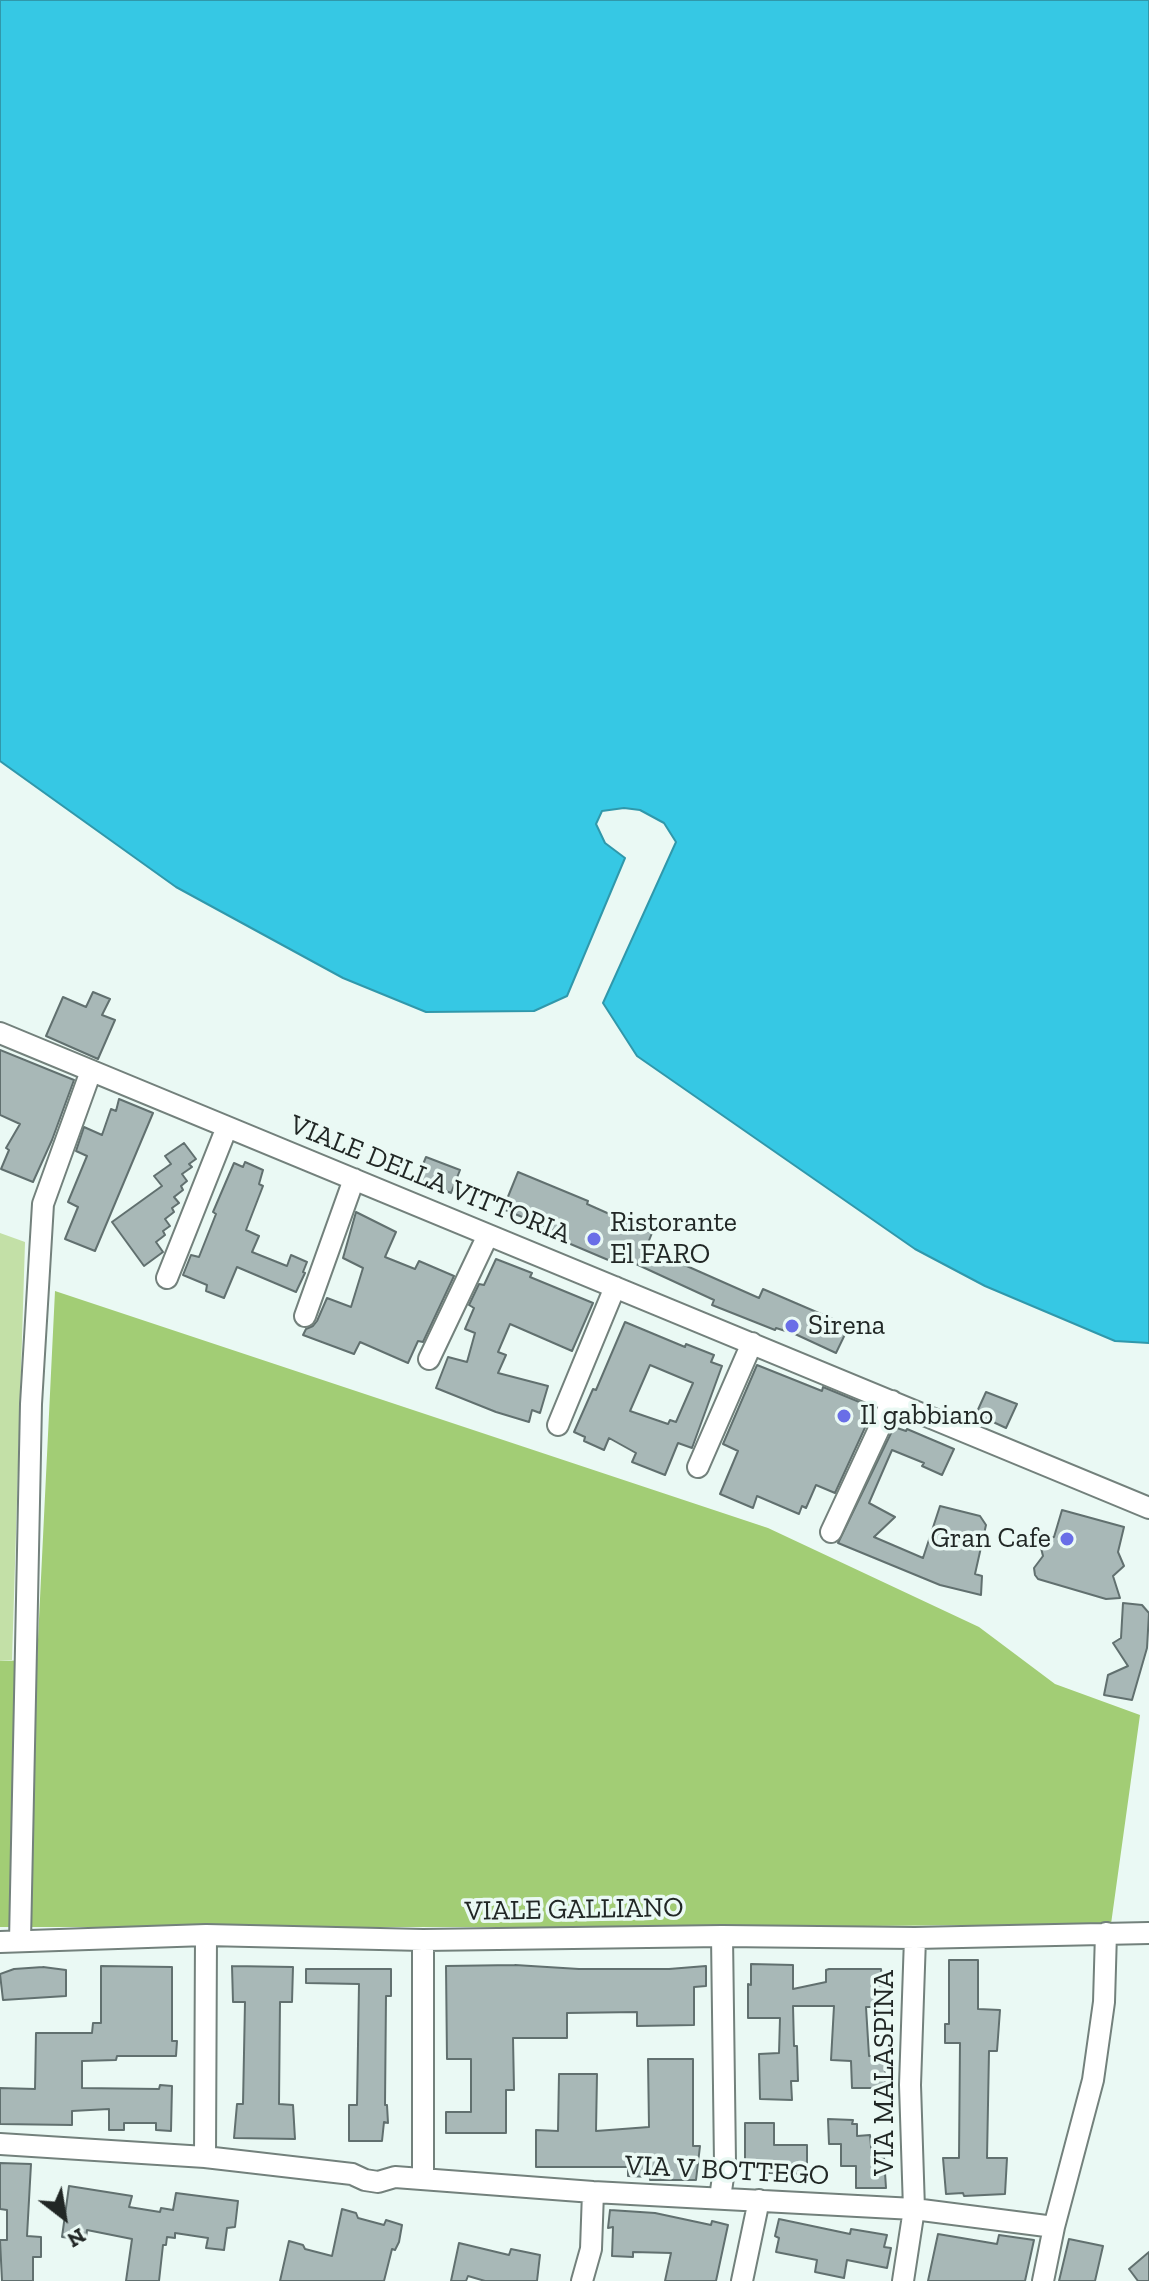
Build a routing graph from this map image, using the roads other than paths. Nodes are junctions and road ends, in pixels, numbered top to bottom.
1 (0, 1033) edge
2 (91, 1071) junction
3 (227, 1127) junction
4 (354, 1179) junction
5 (488, 1235) junction
6 (167, 1278) dead end
7 (615, 1287) junction
8 (305, 1316) dead end
9 (752, 1343) junction
10 (429, 1359) dead end
11 (892, 1401) junction
12 (558, 1425) dead end
13 (698, 1467) dead end
14 (1149, 1508) edge
15 (831, 1532) dead end
16 (1106, 1933) junction
17 (1149, 1933) edge
18 (206, 1935) junction
19 (722, 1936) junction
20 (915, 1938) junction
21 (423, 1940) junction
22 (10, 1941) edge
23 (0, 2144) edge
24 (205, 2157) junction
25 (423, 2179) junction
26 (593, 2192) junction
27 (720, 2198) junction
28 (759, 2200) junction
29 (914, 2209) junction
30 (1054, 2227) junction
31 (582, 2281) edge
32 (742, 2281) edge
33 (903, 2281) edge
34 (1043, 2281) edge

1 - 2 street, VIALE DELLA VITTORIA
2 - 3 street, VIALE DELLA VITTORIA
2 - 22 street
3 - 4 street, VIALE DELLA VITTORIA
3 - 6 street
4 - 5 street, VIALE DELLA VITTORIA
4 - 8 street
5 - 7 street, VIALE DELLA VITTORIA
5 - 10 street
7 - 9 street, VIALE DELLA VITTORIA
7 - 12 street
9 - 11 street, VIALE DELLA VITTORIA
9 - 13 street
11 - 14 street, VIALE DELLA VITTORIA
11 - 15 street
16 - 17 street, VIALE GALLIANO
16 - 20 street, VIALE GALLIANO
16 - 30 street
18 - 21 street, VIALE GALLIANO
18 - 22 street, VIALE GALLIANO
18 - 24 street
19 - 20 street, VIALE GALLIANO
19 - 21 street, VIALE GALLIANO
19 - 27 street
20 - 29 street, VIA MALASPINA
21 - 25 street
23 - 24 street, VIA V BOTTEGO
24 - 25 street, VIA V BOTTEGO
25 - 26 street, VIA V BOTTEGO
26 - 27 street, VIA V BOTTEGO
26 - 31 street
27 - 28 street, VIA V BOTTEGO
28 - 29 street, VIA V BOTTEGO
28 - 32 street
29 - 30 street, VIA V BOTTEGO
29 - 33 street, VIA MALASPINA
30 - 34 street

